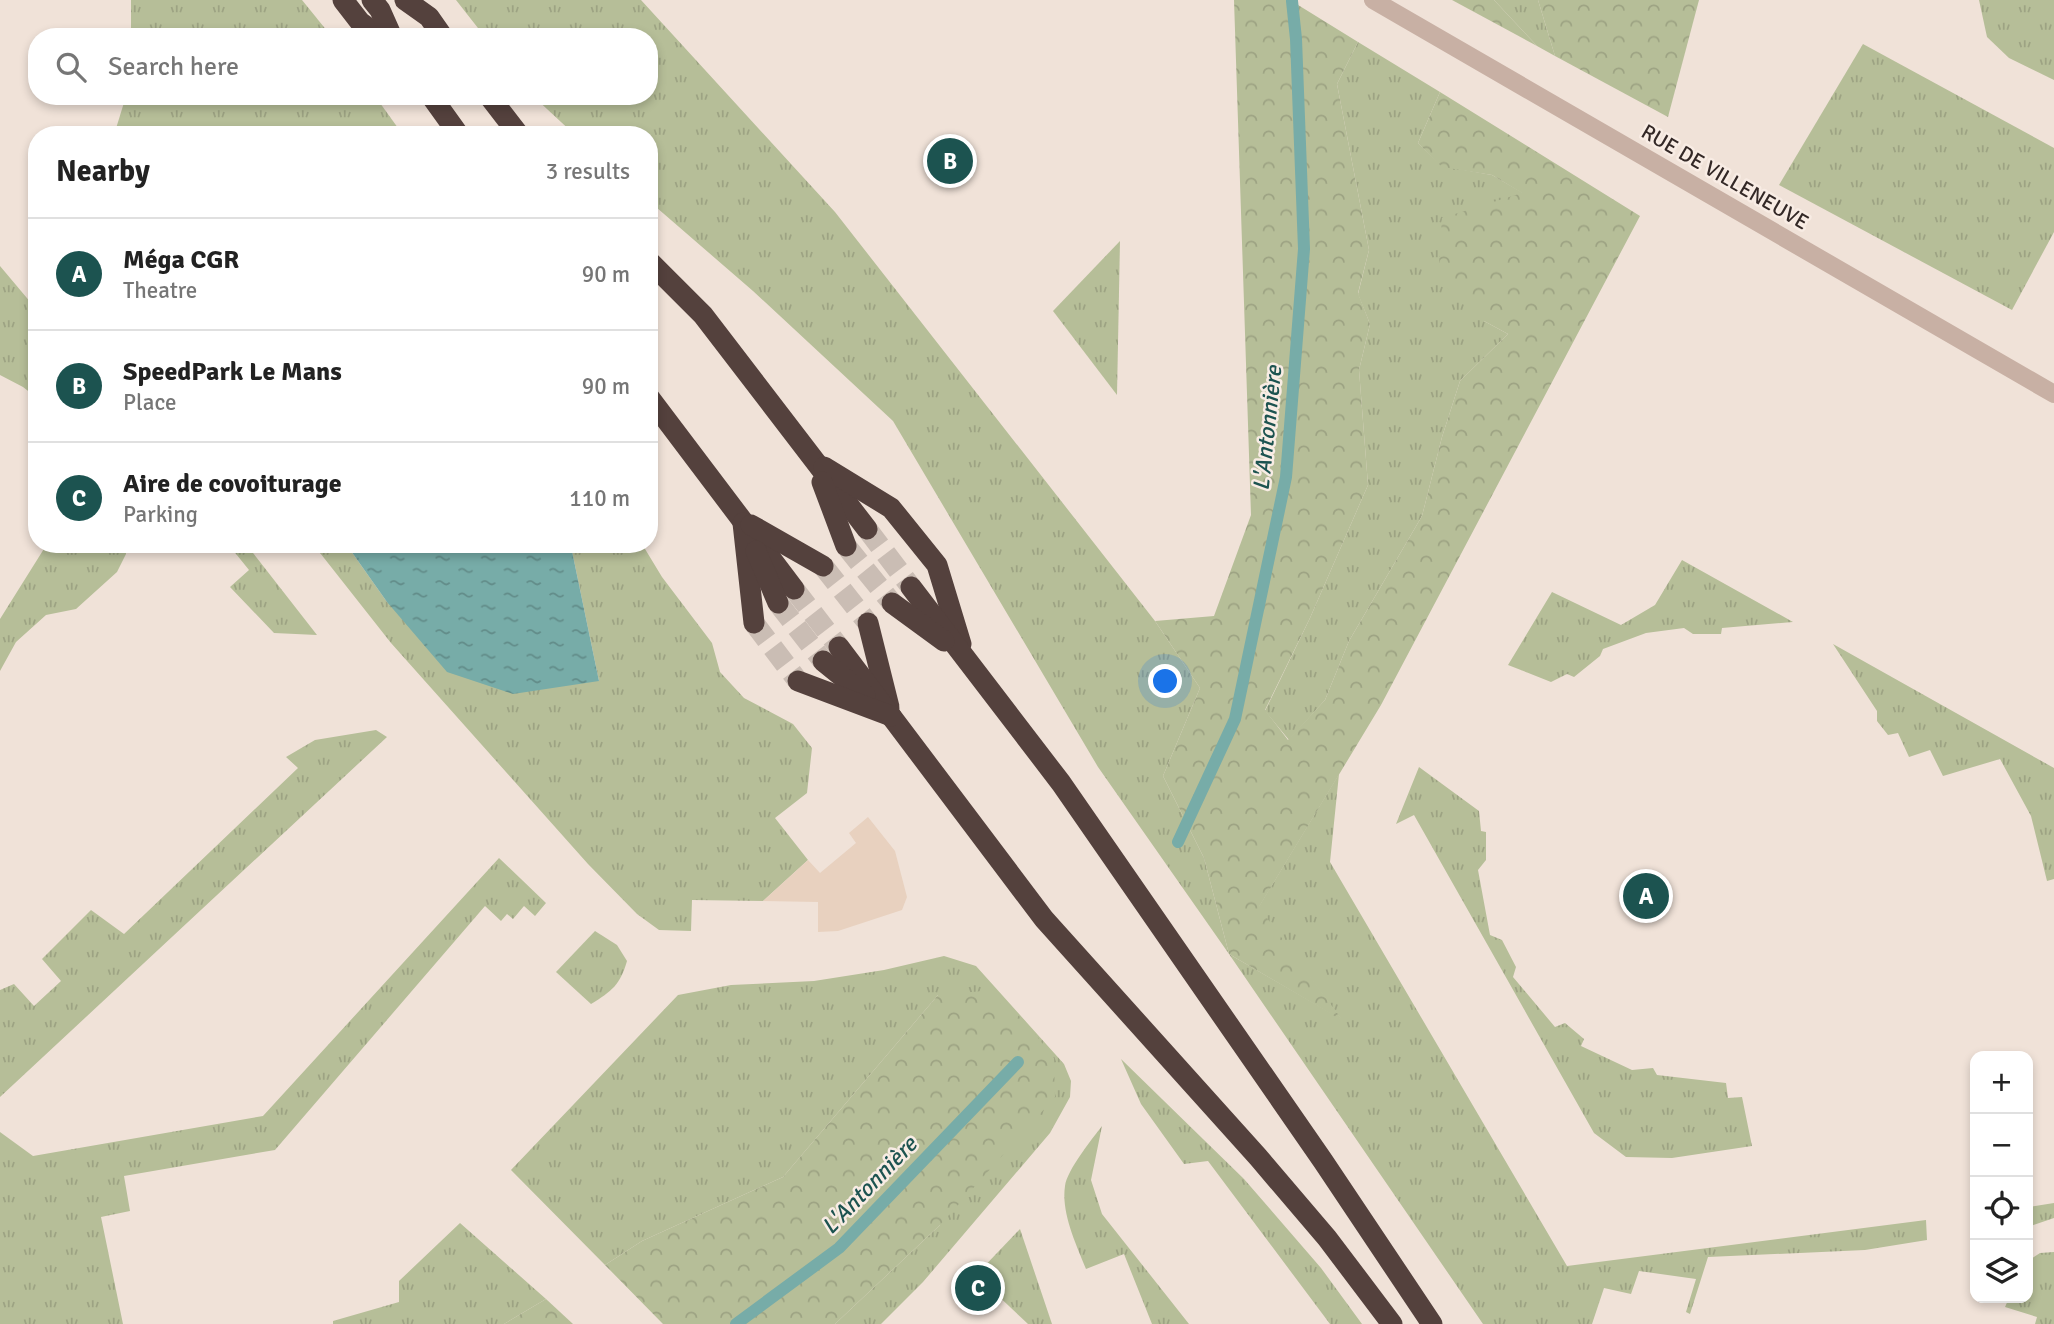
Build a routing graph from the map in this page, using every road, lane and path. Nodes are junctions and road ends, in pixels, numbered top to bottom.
1 (343, 0) edge
2 (372, 0) edge
3 (405, 0) edge
4 (1373, 0) edge
5 (426, 9) edge
6 (368, 28) edge
7 (388, 28) edge
8 (438, 28) edge
9 (437, 105) edge
10 (496, 105) edge
11 (453, 126) edge
12 (512, 126) edge
13 (658, 270) edge
14 (2054, 394) edge
15 (658, 409) edge
16 (814, 460) junction
17 (743, 521) junction
18 (867, 529) tunnel mouth
19 (846, 546) tunnel mouth
20 (823, 566) tunnel mouth
21 (911, 587) tunnel mouth
22 (794, 589) tunnel mouth
23 (778, 603) tunnel mouth
24 (892, 603) tunnel mouth
25 (754, 623) tunnel mouth
26 (867, 624) tunnel mouth
27 (831, 654) tunnel mouth
28 (965, 657) junction
29 (799, 681) tunnel mouth
30 (891, 716) junction
31 (1392, 1324) edge
32 (1432, 1324) edge

1 - 6 highway
2 - 7 highway
3 - 5 highway
4 - 14 street, RUE DE VILLENEUVE
5 - 8 highway
9 - 11 highway
10 - 12 highway
13 - 16 highway
15 - 17 highway
16 - 18 highway
16 - 19 highway
16 - 28 highway
17 - 20 highway
17 - 22 highway
17 - 23 highway
17 - 25 highway
21 - 28 highway
24 - 28 highway
26 - 30 highway
27 - 30 highway
28 - 32 highway
29 - 30 highway
30 - 31 highway

